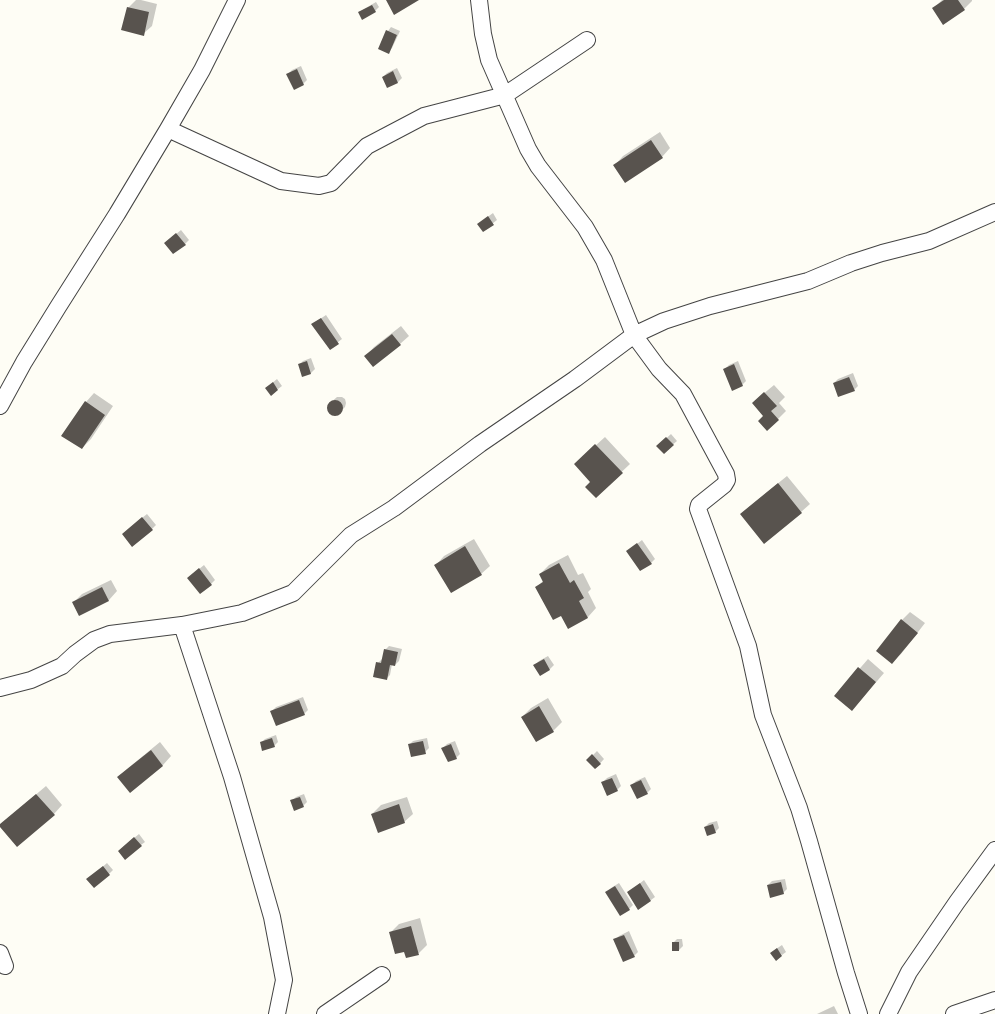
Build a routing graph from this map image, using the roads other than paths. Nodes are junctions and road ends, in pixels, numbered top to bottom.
1 (237, 0) edge
2 (479, 0) edge
3 (586, 40) dead end
4 (505, 95) junction
5 (168, 129) junction
6 (995, 212) edge
7 (634, 335) junction
8 (0, 406) edge
9 (182, 625) junction
10 (0, 688) edge
11 (995, 850) edge
12 (382, 975) dead end
13 (995, 1000) edge
14 (277, 1014) edge
15 (325, 1014) edge
16 (859, 1014) edge
17 (888, 1014) edge
18 (954, 1014) edge

1 - 5 street
2 - 4 street
3 - 4 street
4 - 5 street
4 - 7 street
5 - 8 street
6 - 7 street
7 - 9 street
7 - 16 street
9 - 10 street
9 - 14 street
11 - 17 street
12 - 15 street
13 - 18 street

